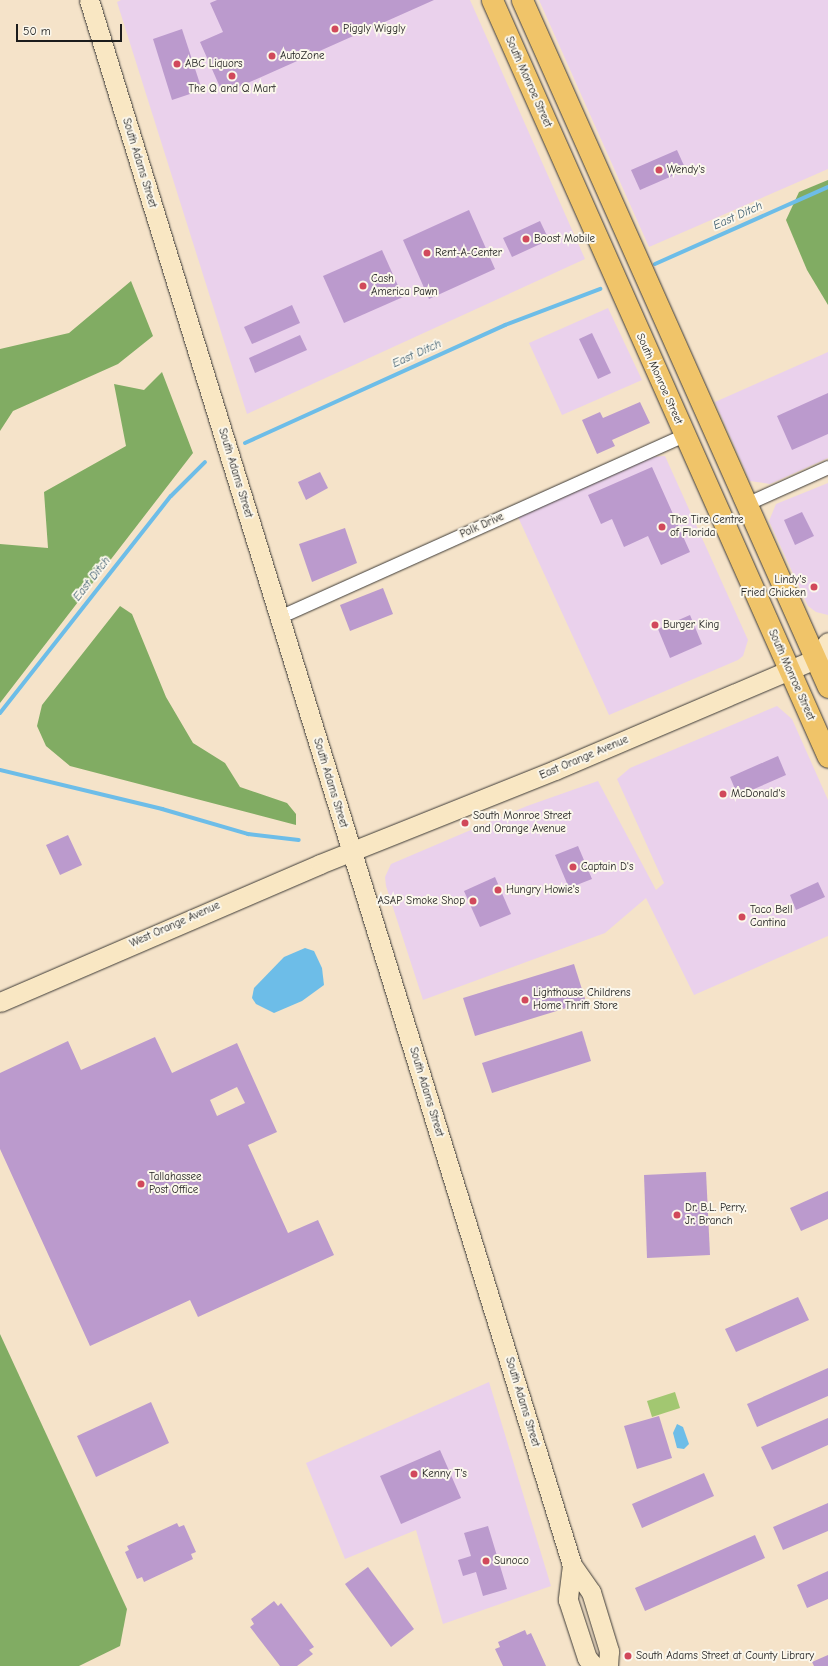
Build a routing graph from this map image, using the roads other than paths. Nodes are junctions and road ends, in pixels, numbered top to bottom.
1 (89, 0) edge
2 (492, 0) edge
3 (522, 0) edge
4 (581, 134) junction
5 (556, 146) junction
6 (673, 409) junction
7 (708, 419) junction
8 (684, 435) junction
9 (828, 467) edge
10 (746, 504) junction
11 (279, 617) junction
12 (828, 642) edge
13 (822, 659) edge
14 (789, 671) junction
15 (828, 688) edge
16 (828, 757) edge
17 (351, 851) junction
18 (0, 1002) edge
19 (572, 1565) junction
20 (594, 1666) edge
21 (608, 1666) edge

1 - 11 main road, South Adams Street
2 - 5 main road, South Monroe Street
3 - 4 main road
4 - 5 main road
4 - 7 main road
5 - 6 main road, South Monroe Street
6 - 7 main road
6 - 8 main road, South Monroe Street
7 - 10 main road
8 - 11 street, Polk Drive
8 - 14 main road, South Monroe Street
9 - 10 street
10 - 13 main road
11 - 17 main road, South Adams Street
12 - 13 main road, East Orange Avenue
13 - 14 main road, East Orange Avenue
13 - 15 main road
14 - 16 main road, South Monroe Street
14 - 17 main road, East Orange Avenue
17 - 18 main road, West Orange Avenue
17 - 19 main road, South Adams Street
19 - 20 main road, South Adams Street
19 - 21 main road, South Adams Street

